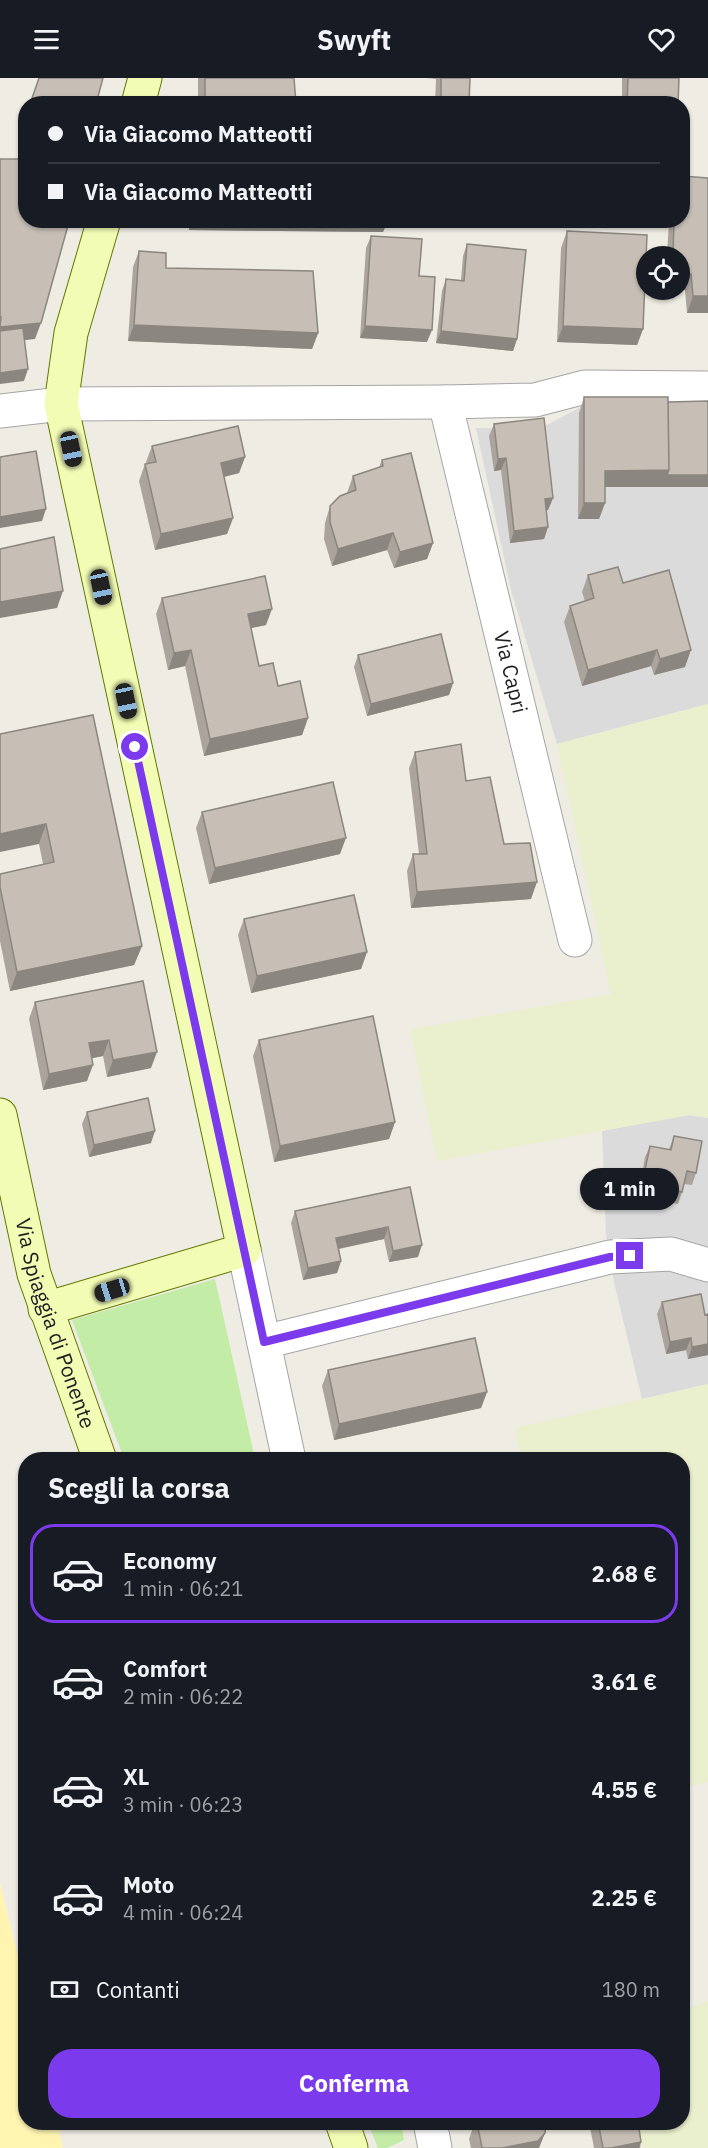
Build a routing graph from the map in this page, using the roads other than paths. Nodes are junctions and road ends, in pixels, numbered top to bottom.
1 (145, 78) edge
2 (140, 96) edge
3 (102, 228) edge
4 (708, 388) edge
5 (445, 402) junction
6 (61, 404) junction
7 (0, 411) edge
8 (575, 940) dead end
9 (0, 1115) edge
10 (244, 1250) junction
11 (708, 1265) edge
12 (45, 1309) junction
13 (264, 1342) junction
14 (97, 1452) edge
15 (287, 1452) edge
16 (345, 2130) edge
17 (432, 2130) edge
18 (351, 2148) edge
19 (435, 2148) edge

1 - 2 street
3 - 6 street
4 - 5 street
5 - 6 street
5 - 8 street, Via Capri
6 - 7 street
6 - 10 street
9 - 12 street, Via Spiaggia di Ponente
10 - 12 street
10 - 13 street
11 - 13 street
12 - 14 street, Via Spiaggia di Ponente
13 - 15 street
16 - 18 street
17 - 19 street

